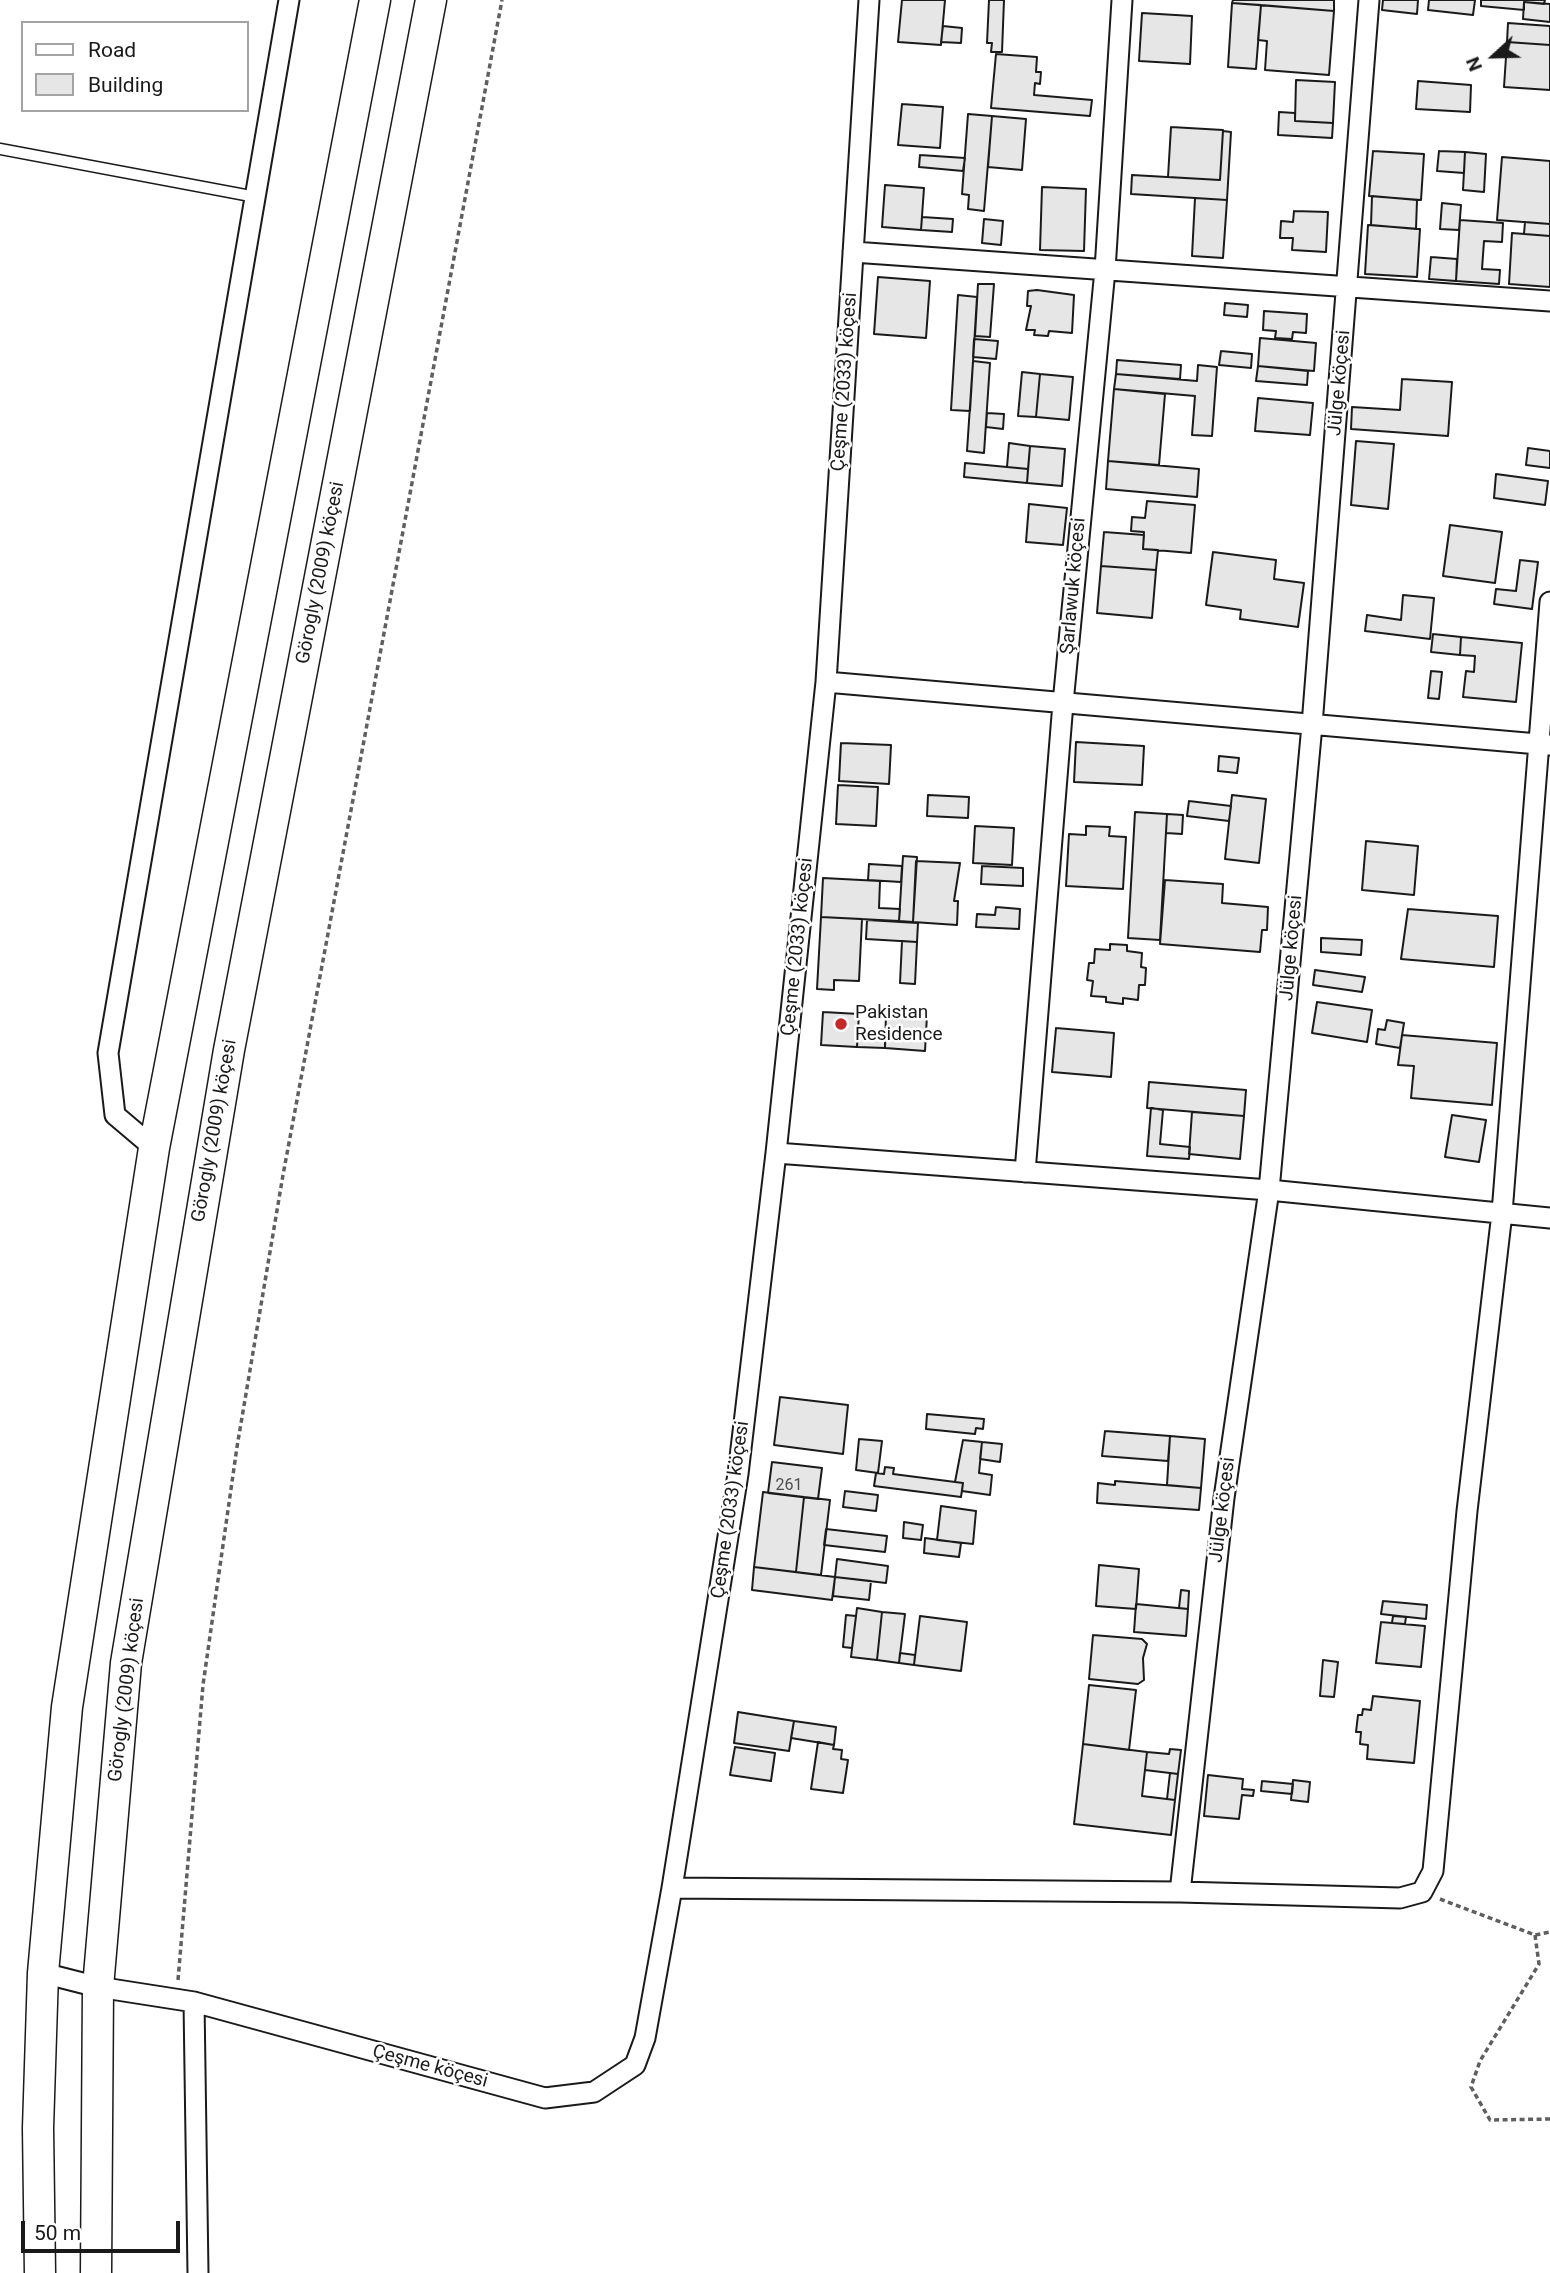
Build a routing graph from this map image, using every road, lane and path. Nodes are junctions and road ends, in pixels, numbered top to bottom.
1 (289, 0) edge
2 (375, 0) edge
3 (431, 0) edge
4 (502, 0) edge
5 (869, 0) edge
6 (1122, 0) edge
7 (1368, 0) edge
8 (0, 149) edge
9 (256, 197) junction
10 (853, 252) junction
11 (1105, 270) junction
12 (1348, 288) junction
13 (1550, 301) edge
14 (1550, 602) edge
15 (826, 682) junction
16 (1063, 703) junction
17 (1312, 725) junction
18 (1544, 744) edge
19 (153, 1148) junction
20 (776, 1153) junction
21 (1025, 1171) junction
22 (1269, 1189) junction
23 (1502, 1213) junction
24 (1550, 1218) edge
25 (672, 1888) junction
26 (1180, 1892) junction
27 (1422, 1892) junction
28 (1550, 1932) edge
29 (1535, 1935) junction
30 (43, 1973) junction
31 (98, 1987) junction
32 (186, 2000) junction
33 (1550, 2119) edge
34 (40, 2273) edge
35 (96, 2273) edge
36 (198, 2273) edge

1 - 9 street
2 - 19 main road
3 - 31 main road, Görogly (2009) köçesi
4 - 32 path
5 - 10 street, Çeşme (2033) köçesi
6 - 11 street, Şarlawuk köçesi
7 - 12 street, Jülge köçesi
8 - 9 lane
9 - 19 street
10 - 11 street
10 - 15 street, Çeşme (2033) köçesi
11 - 12 street
11 - 16 street, Şarlawuk köçesi
12 - 13 street
12 - 17 street, Jülge köçesi
14 - 18 street
15 - 16 street
15 - 20 street, Çeşme (2033) köçesi
16 - 17 street
16 - 21 street, Şarlawuk köçesi
17 - 18 street
17 - 22 street, Jülge köçesi
18 - 23 street
19 - 30 main road
20 - 21 street
20 - 25 street, Çeşme (2033) köçesi
21 - 22 street
22 - 23 street
22 - 26 street, Jülge köçesi
23 - 24 street
23 - 27 street
25 - 26 street
25 - 32 street, Çeşme köçesi
26 - 27 street
27 - 29 path
28 - 29 path
29 - 33 path
30 - 31 street, Çeşme köçesi
30 - 34 main road
31 - 32 street, Çeşme köçesi
31 - 35 main road, Görogly (2009) köçesi
32 - 36 street

